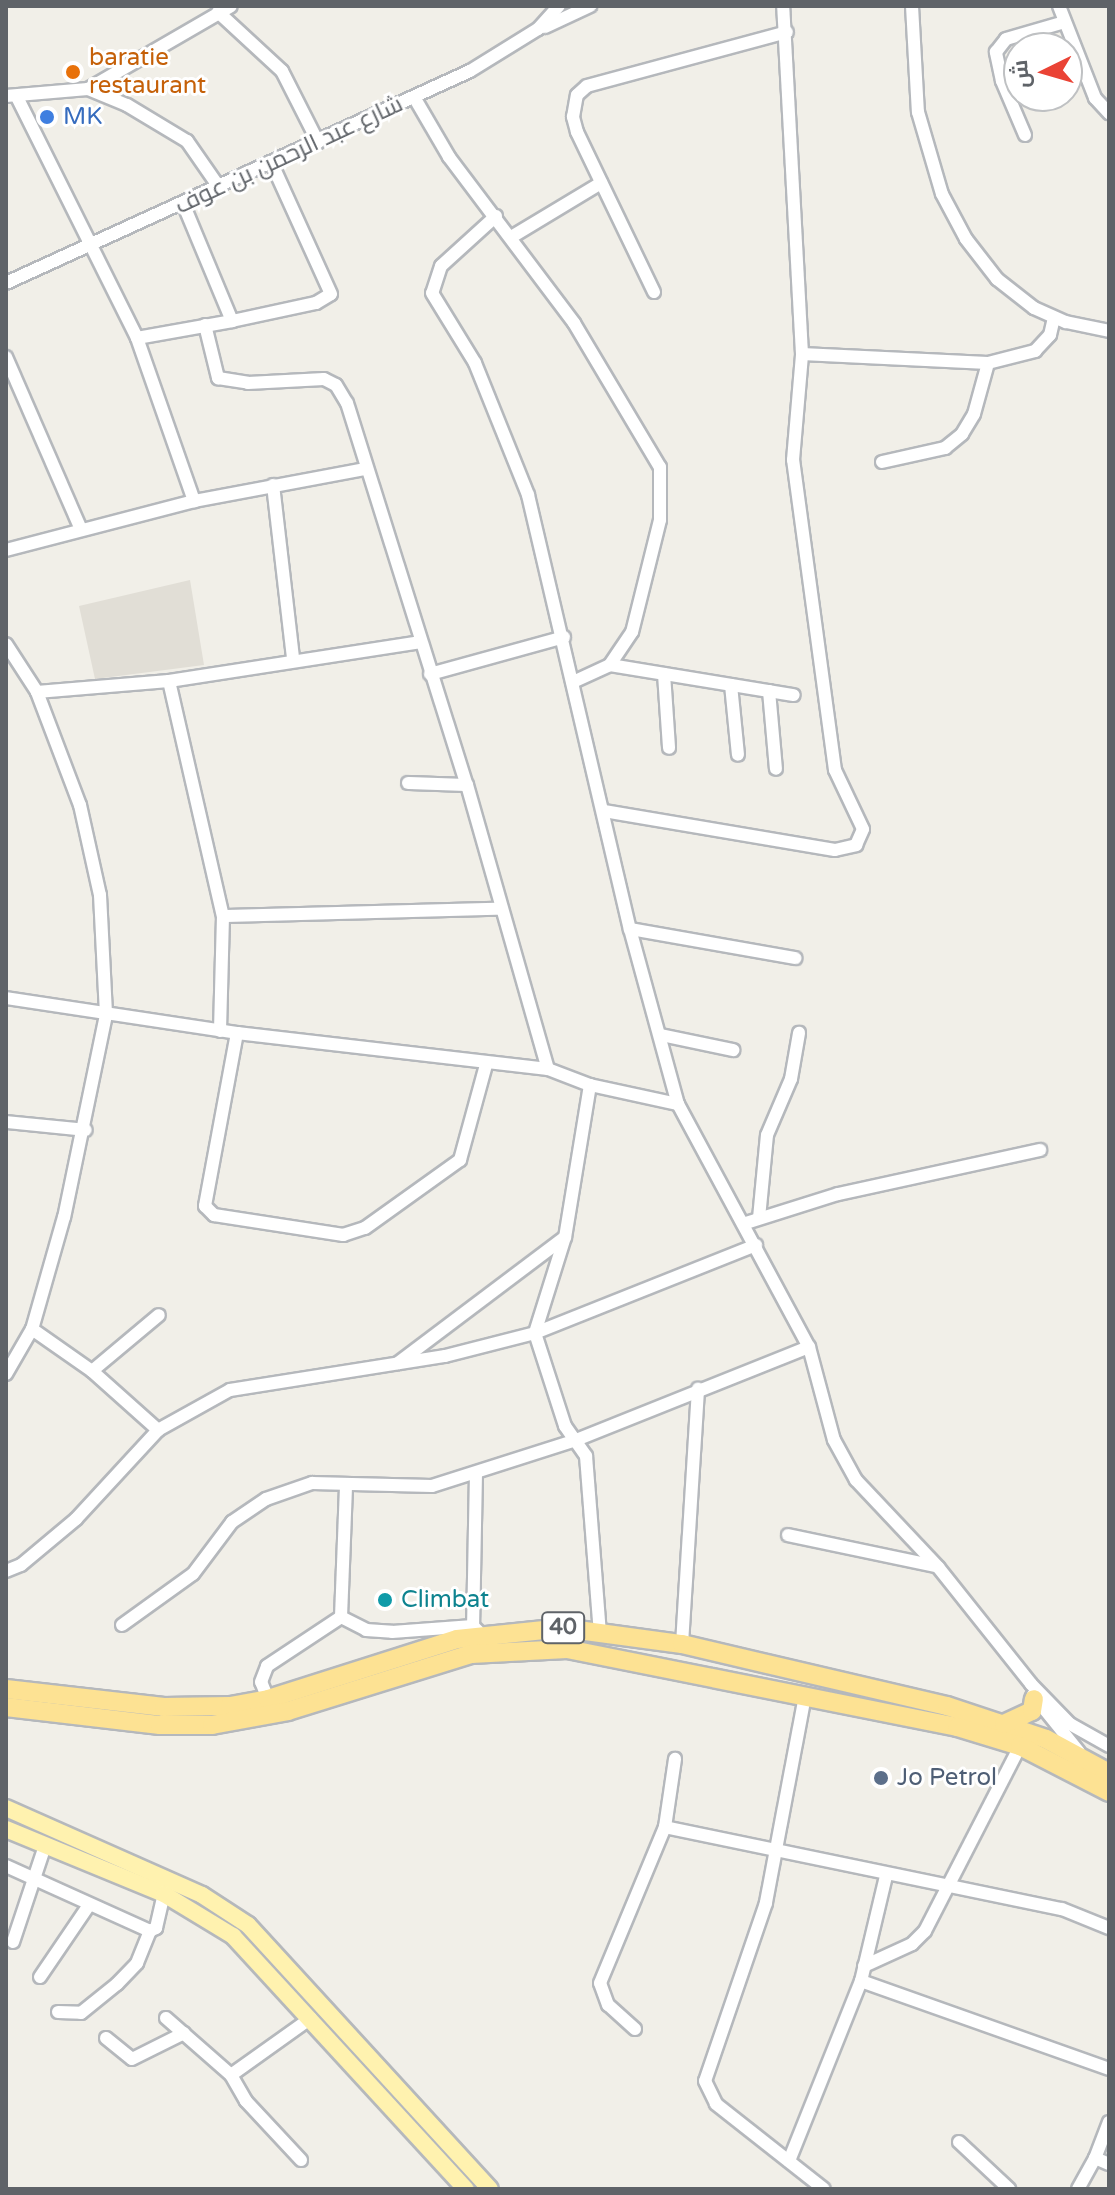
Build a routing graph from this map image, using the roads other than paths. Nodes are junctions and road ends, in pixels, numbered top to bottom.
1 (559, 6) edge
2 (590, 6) edge
3 (783, 6) edge
4 (912, 6) edge
5 (1059, 6) edge
6 (224, 9) edge
7 (201, 13) edge
8 (1065, 22) junction
9 (538, 29) junction
10 (787, 32) junction
11 (88, 89) junction
12 (12, 96) edge
13 (414, 97) junction
14 (1109, 113) edge
15 (1025, 135) dead end
16 (318, 142) junction
17 (272, 164) junction
18 (601, 183) junction
19 (219, 187) junction
20 (183, 203) junction
21 (496, 216) junction
22 (513, 236) junction
23 (91, 245) junction
24 (6, 283) edge
25 (654, 292) dead end
26 (1054, 318) junction
27 (232, 321) junction
28 (205, 325) junction
29 (1109, 331) edge
30 (137, 338) junction
31 (802, 354) junction
32 (6, 357) edge
33 (988, 363) junction
34 (882, 462) dead end
35 (365, 469) junction
36 (273, 485) junction
37 (194, 501) junction
38 (80, 527) junction
39 (6, 550) edge
40 (564, 637) junction
41 (421, 642) junction
42 (6, 644) edge
43 (293, 659) junction
44 (610, 665) junction
45 (430, 674) junction
46 (664, 674) junction
47 (169, 681) junction
48 (573, 682) junction
49 (731, 685) junction
50 (769, 691) junction
51 (37, 692) junction
52 (794, 695) dead end
53 (669, 748) dead end
54 (738, 755) dead end
55 (776, 769) dead end
56 (408, 783) dead end
57 (467, 785) junction
58 (604, 811) junction
59 (499, 909) junction
60 (223, 916) junction
61 (630, 929) junction
62 (795, 958) dead end
63 (6, 998) edge
64 (106, 1015) junction
65 (220, 1031) junction
66 (237, 1033) junction
67 (799, 1033) dead end
68 (661, 1035) junction
69 (733, 1050) dead end
70 (486, 1065) junction
71 (548, 1069) junction
72 (590, 1085) junction
73 (678, 1104) junction
74 (6, 1122) edge
75 (86, 1130) junction
76 (1040, 1150) dead end
77 (759, 1218) junction
78 (746, 1223) junction
79 (565, 1237) junction
80 (756, 1245) junction
81 (159, 1315) dead end
82 (32, 1329) junction
83 (535, 1333) junction
84 (809, 1347) junction
85 (395, 1365) junction
86 (92, 1371) junction
87 (6, 1374) edge
88 (698, 1389) junction
89 (158, 1430) junction
90 (576, 1440) junction
91 (476, 1473) junction
92 (346, 1486) junction
93 (788, 1535) dead end
94 (938, 1567) junction
95 (6, 1571) edge
96 (341, 1617) junction
97 (122, 1625) dead end
98 (477, 1630) junction
99 (600, 1632) junction
100 (682, 1644) junction
101 (6, 1689) edge
102 (1033, 1692) junction
103 (805, 1696) junction
104 (268, 1699) junction
105 (6, 1707) edge
106 (1004, 1724) junction
107 (1020, 1746) junction
108 (1109, 1746) edge
109 (1060, 1747) junction
110 (1079, 1752) junction
111 (675, 1759) dead end
112 (1109, 1759) edge
113 (1109, 1773) edge
114 (1109, 1792) edge
115 (6, 1808) edge
116 (665, 1827) junction
117 (6, 1829) edge
118 (45, 1846) junction
119 (777, 1849) junction
120 (6, 1866) edge
121 (886, 1876) junction
122 (31, 1879) junction
123 (947, 1887) junction
124 (164, 1894) junction
125 (89, 1905) junction
126 (1109, 1928) edge
127 (150, 1931) junction
128 (13, 1942) dead end
129 (864, 1966) junction
130 (40, 1977) dead end
131 (861, 1981) junction
132 (58, 2012) dead end
133 (166, 2018) dead end
134 (311, 2018) junction
135 (635, 2029) dead end
136 (184, 2033) junction
137 (106, 2038) dead end
138 (1109, 2069) edge
139 (231, 2075) junction
140 (1109, 2122) edge
141 (959, 2142) dead end
142 (1095, 2158) junction
143 (301, 2160) dead end
144 (789, 2161) junction
145 (1109, 2164) edge
146 (466, 2189) edge
147 (490, 2189) edge
148 (824, 2189) edge
149 (1009, 2189) edge
150 (1078, 2189) edge

1 - 9 street, شارع عبد الرحمن بن عوف
2 - 9 street
3 - 10 street
4 - 26 street
5 - 8 street
6 - 7 street
6 - 16 street
7 - 11 street
8 - 14 street
8 - 15 street
9 - 13 street, شارع عبد الرحمن بن عوف
10 - 18 street
10 - 31 street
11 - 12 street
11 - 19 street
12 - 23 street
13 - 16 street, شارع عبد الرحمن بن عوف
13 - 21 street
16 - 17 street, شارع عبد الرحمن بن عوف
17 - 19 street, شارع عبد الرحمن بن عوف
17 - 27 street
18 - 22 street
18 - 25 street
19 - 20 street, شارع عبد الرحمن بن عوف
20 - 23 street, شارع عبد الرحمن بن عوف
20 - 27 street
21 - 22 street
21 - 40 street
22 - 44 street
23 - 24 street, شارع عبد الرحمن بن عوف
23 - 30 street
26 - 29 street
26 - 33 street
27 - 28 street
28 - 30 street
28 - 35 street
30 - 37 street
31 - 33 street
31 - 58 street
32 - 38 street
33 - 34 street
35 - 36 street
35 - 41 street
36 - 37 street
36 - 43 street
37 - 38 street
38 - 39 street
40 - 45 street
40 - 48 street
41 - 43 street
41 - 45 street
42 - 51 street
43 - 47 street
44 - 46 street
44 - 48 street
45 - 57 street
46 - 49 street
46 - 53 street
47 - 51 street
47 - 60 street
48 - 58 street
49 - 50 street
49 - 54 street
50 - 52 street
50 - 55 street
51 - 64 street
56 - 57 street
57 - 59 street
58 - 61 street
59 - 60 street
59 - 71 street
60 - 65 street
61 - 62 street
61 - 68 street
63 - 64 street
64 - 65 street
64 - 75 street
65 - 66 street
66 - 70 street
66 - 70 street
67 - 77 street
68 - 69 street
68 - 73 street
70 - 71 street
71 - 72 street
72 - 73 street
72 - 79 street
73 - 78 street
74 - 75 street
75 - 82 street
76 - 77 street
77 - 78 street
78 - 80 street
79 - 83 street
79 - 85 street
80 - 83 street
80 - 84 street
81 - 86 street
82 - 86 street
82 - 87 street
83 - 85 street
83 - 90 street
84 - 88 street
84 - 94 street
85 - 89 street
86 - 89 street
88 - 90 street
88 - 100 street
89 - 95 street
90 - 91 street
90 - 99 street
91 - 92 street
91 - 98 street
92 - 96 street
92 - 97 street
93 - 94 street
94 - 102 street
96 - 98 street
96 - 104 street
98 - 99 highway, 40
98 - 104 highway, 40
99 - 100 highway, 40
100 - 106 highway, 40
101 - 104 highway, 40
102 - 106 highway
102 - 108 street
102 - 110 street
103 - 105 highway, 40
103 - 107 highway, 40
103 - 119 street
106 - 109 highway, 40
107 - 114 highway, 40
107 - 123 street
109 - 110 highway
109 - 113 highway, 40
110 - 112 highway
111 - 116 street
115 - 147 main road
116 - 119 street
116 - 135 street
117 - 118 main road
118 - 122 street
118 - 124 main road
119 - 121 street
119 - 144 street
120 - 122 street
121 - 123 street
121 - 129 street
122 - 125 street
122 - 128 street
123 - 126 street
123 - 129 street
124 - 127 street
124 - 134 main road
125 - 127 street
125 - 130 street
127 - 132 street
129 - 131 street
131 - 138 street
131 - 144 street
133 - 136 street
134 - 139 street
134 - 146 main road
136 - 137 street
136 - 139 street
139 - 143 street
140 - 142 street
141 - 149 street
142 - 145 street
142 - 150 street
144 - 148 street

